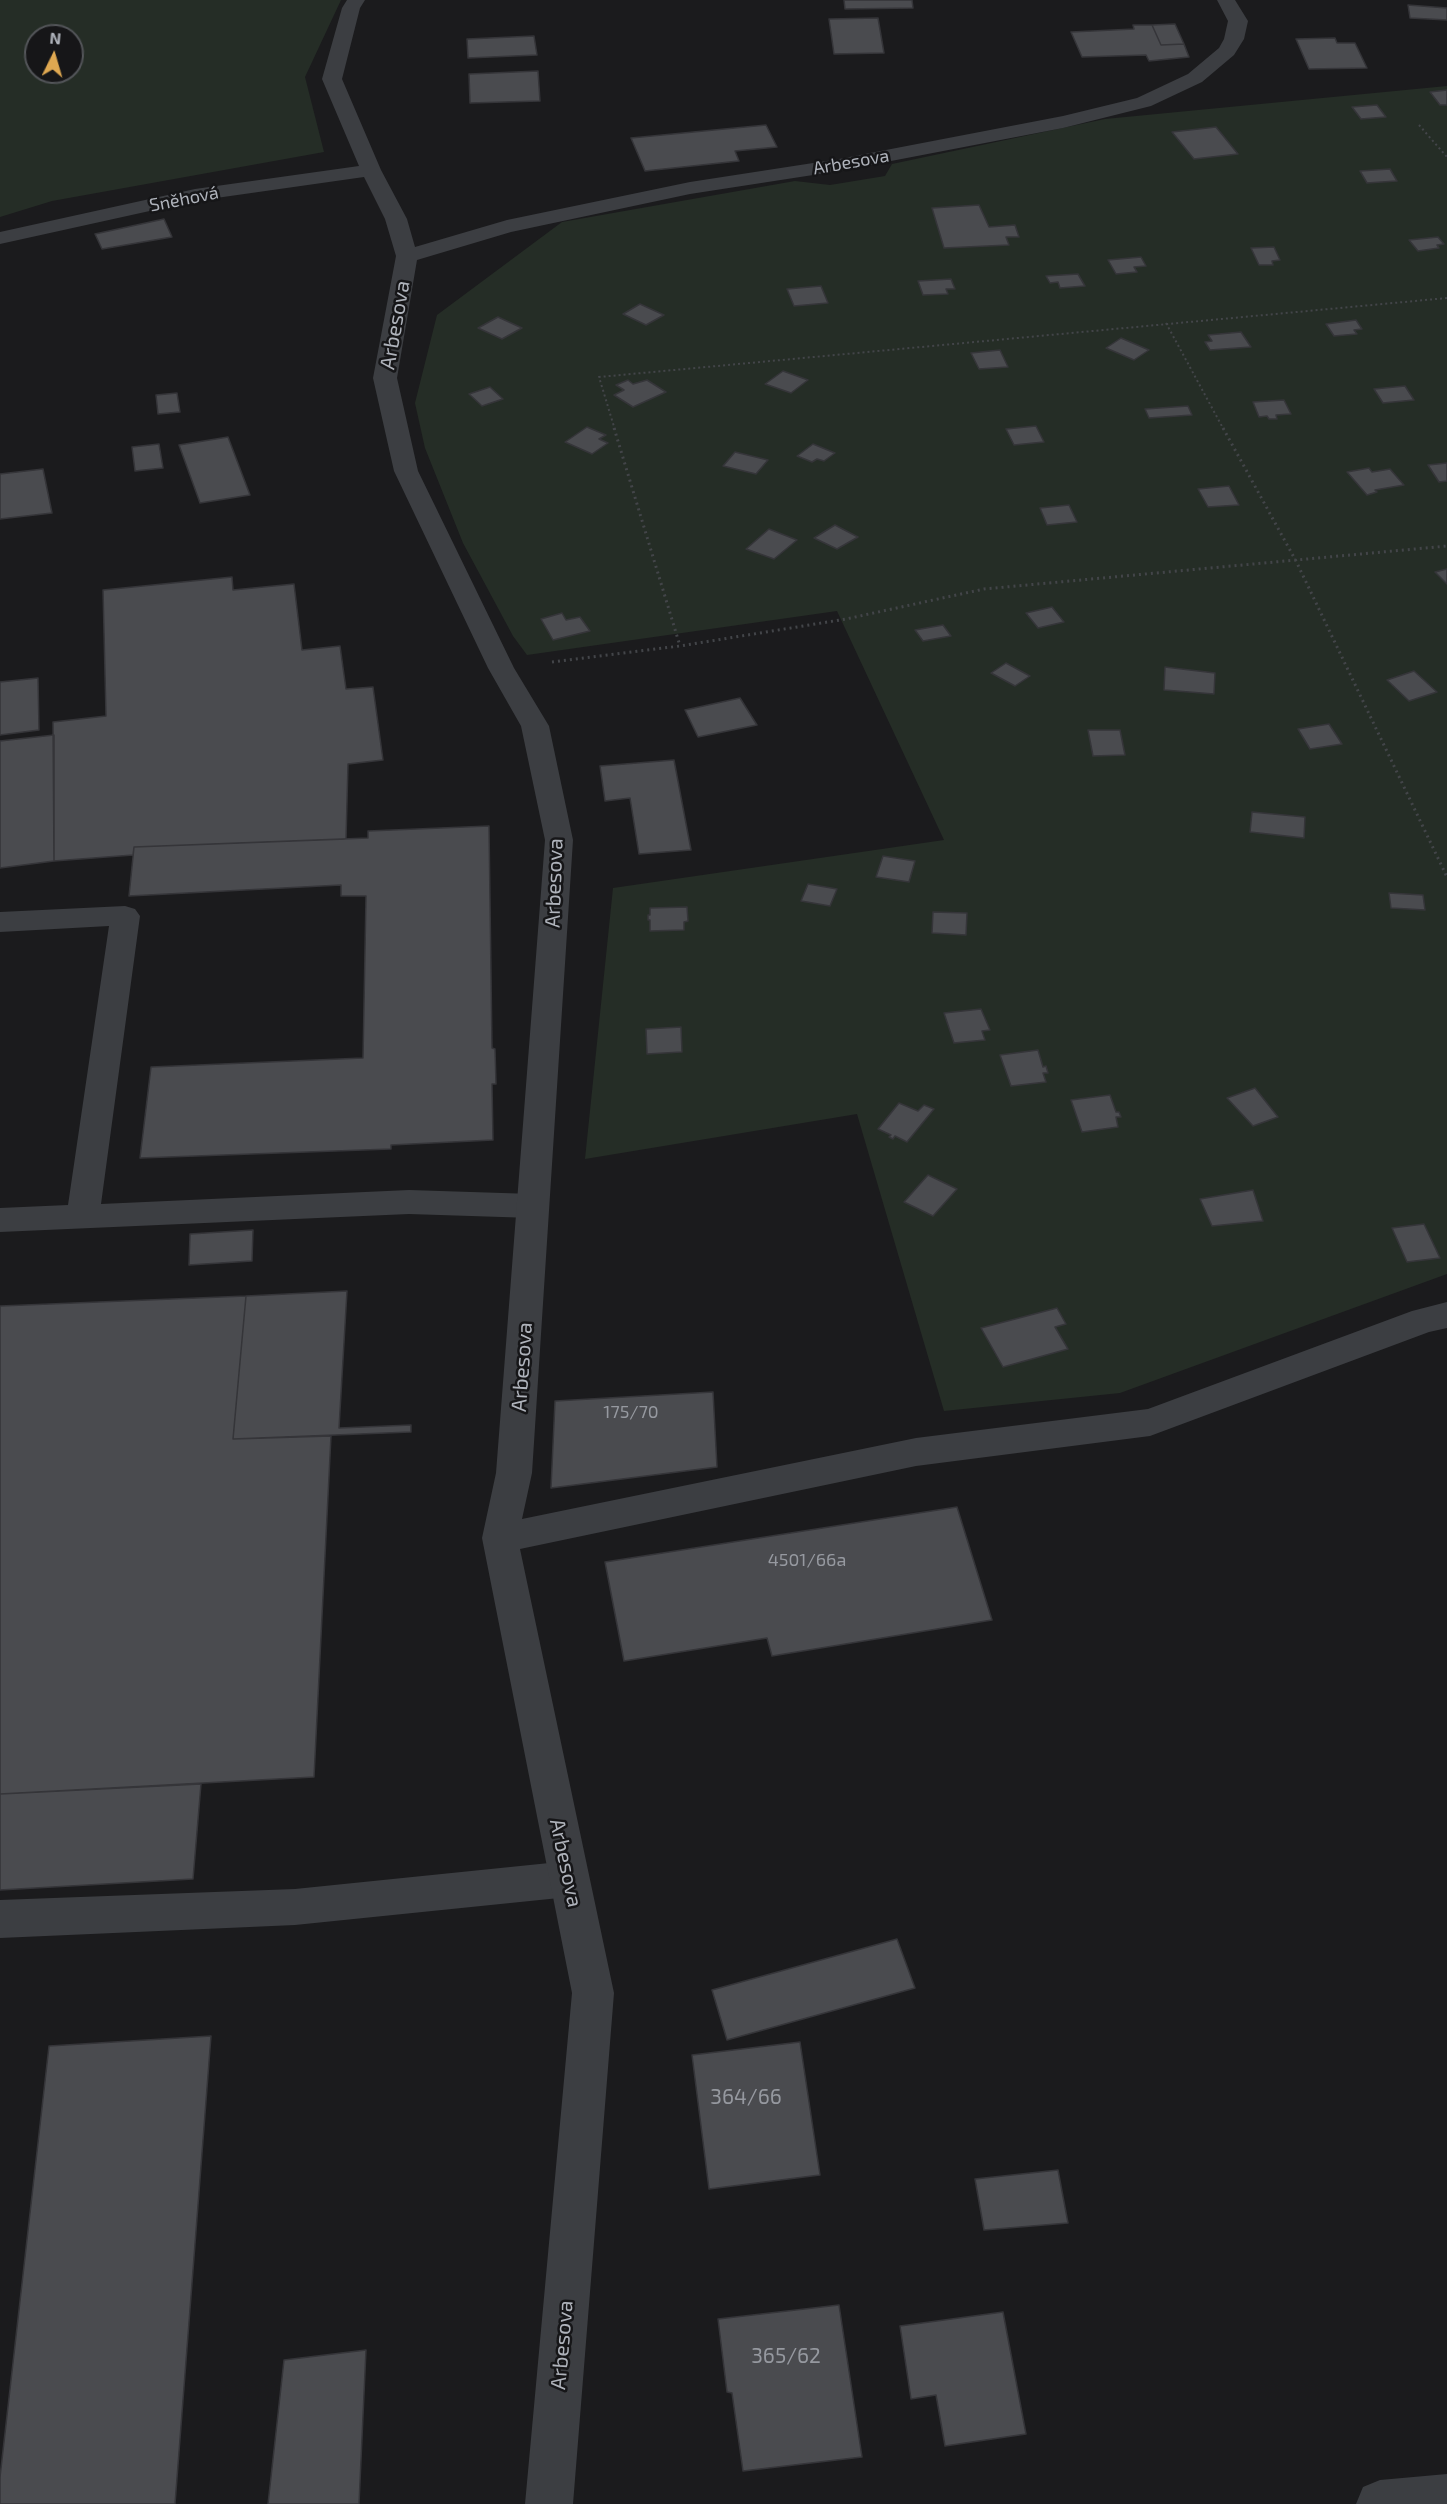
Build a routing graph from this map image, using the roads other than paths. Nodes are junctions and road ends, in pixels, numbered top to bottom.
1 (356, 0) edge
2 (1226, 0) edge
3 (371, 170) junction
4 (0, 238) edge
5 (406, 256) junction
6 (0, 922) edge
7 (533, 1206) junction
8 (83, 1217) junction
9 (0, 1220) edge
10 (1447, 1315) edge
11 (500, 1538) junction
12 (569, 1880) junction
13 (0, 1919) edge
14 (1447, 2498) edge
15 (549, 2504) edge
16 (1380, 2504) edge

1 - 3 street, Arbesova
2 - 5 street, Arbesova
3 - 4 street, Sněhová
3 - 5 street, Arbesova
5 - 7 street, Arbesova
6 - 8 street
7 - 8 street
7 - 11 street, Arbesova
8 - 9 street
10 - 11 street
11 - 12 street, Arbesova
12 - 13 street
12 - 15 street, Arbesova
14 - 16 street

